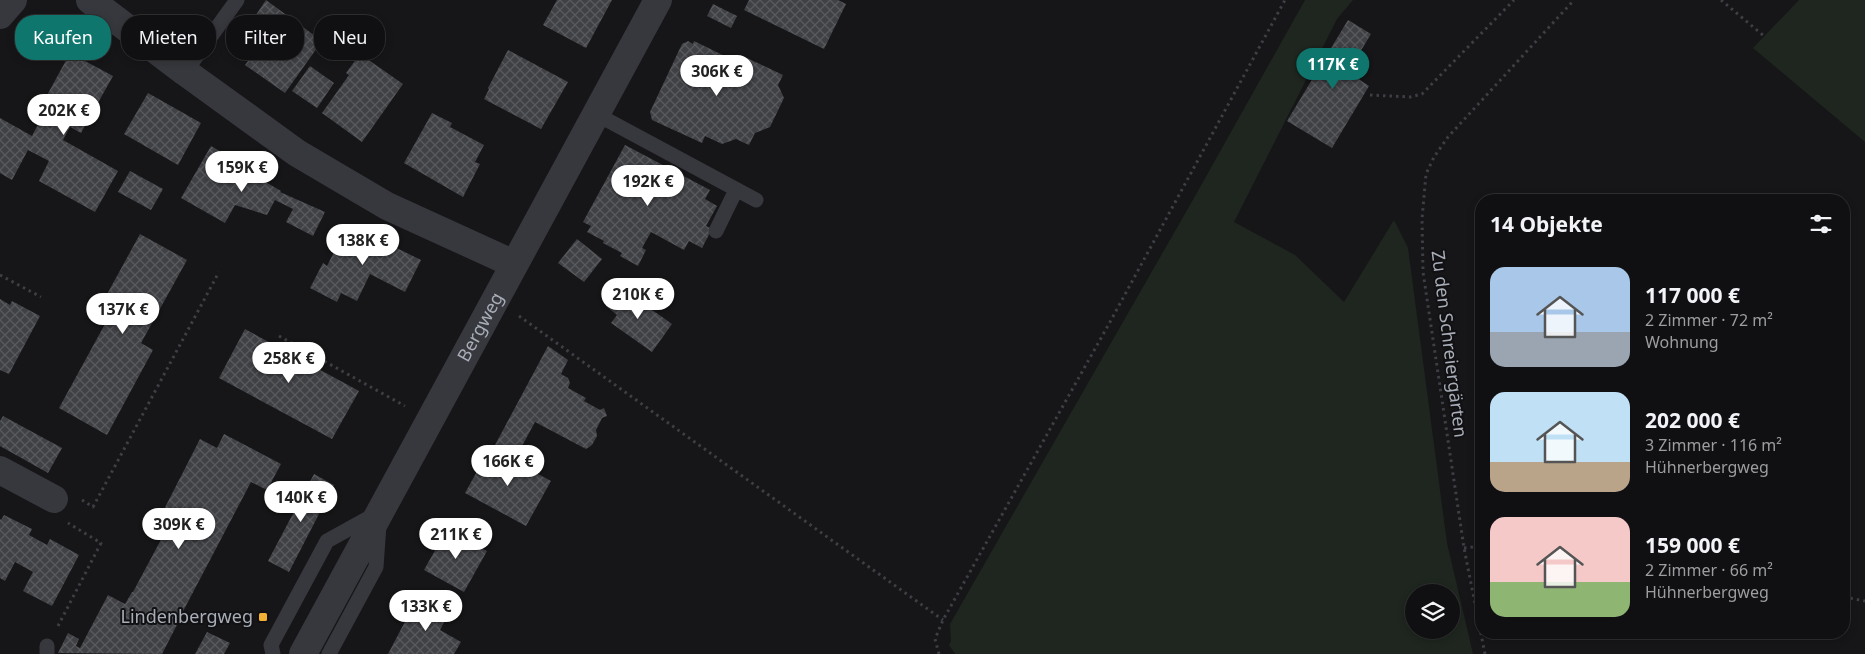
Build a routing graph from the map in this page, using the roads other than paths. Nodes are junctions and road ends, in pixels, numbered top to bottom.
1 (13, 0) edge
2 (90, 0) edge
3 (238, 0) edge
4 (658, 0) edge
5 (0, 15) edge
6 (184, 72) junction
7 (596, 114) junction
8 (736, 190) junction
9 (756, 200) dead end
10 (716, 231) dead end
11 (514, 264) junction
12 (0, 470) edge
13 (54, 499) road end
14 (380, 512) junction
15 (273, 654) edge
16 (302, 654) edge
17 (329, 654) edge

1 - 5 street
2 - 6 street
3 - 6 lane
4 - 7 street, Bergweg
6 - 11 street
7 - 8 lane
7 - 11 street, Bergweg
8 - 9 lane
8 - 10 lane
11 - 14 street, Bergweg
12 - 13 street
14 - 15 lane
14 - 16 street, Bergweg
14 - 17 lane

